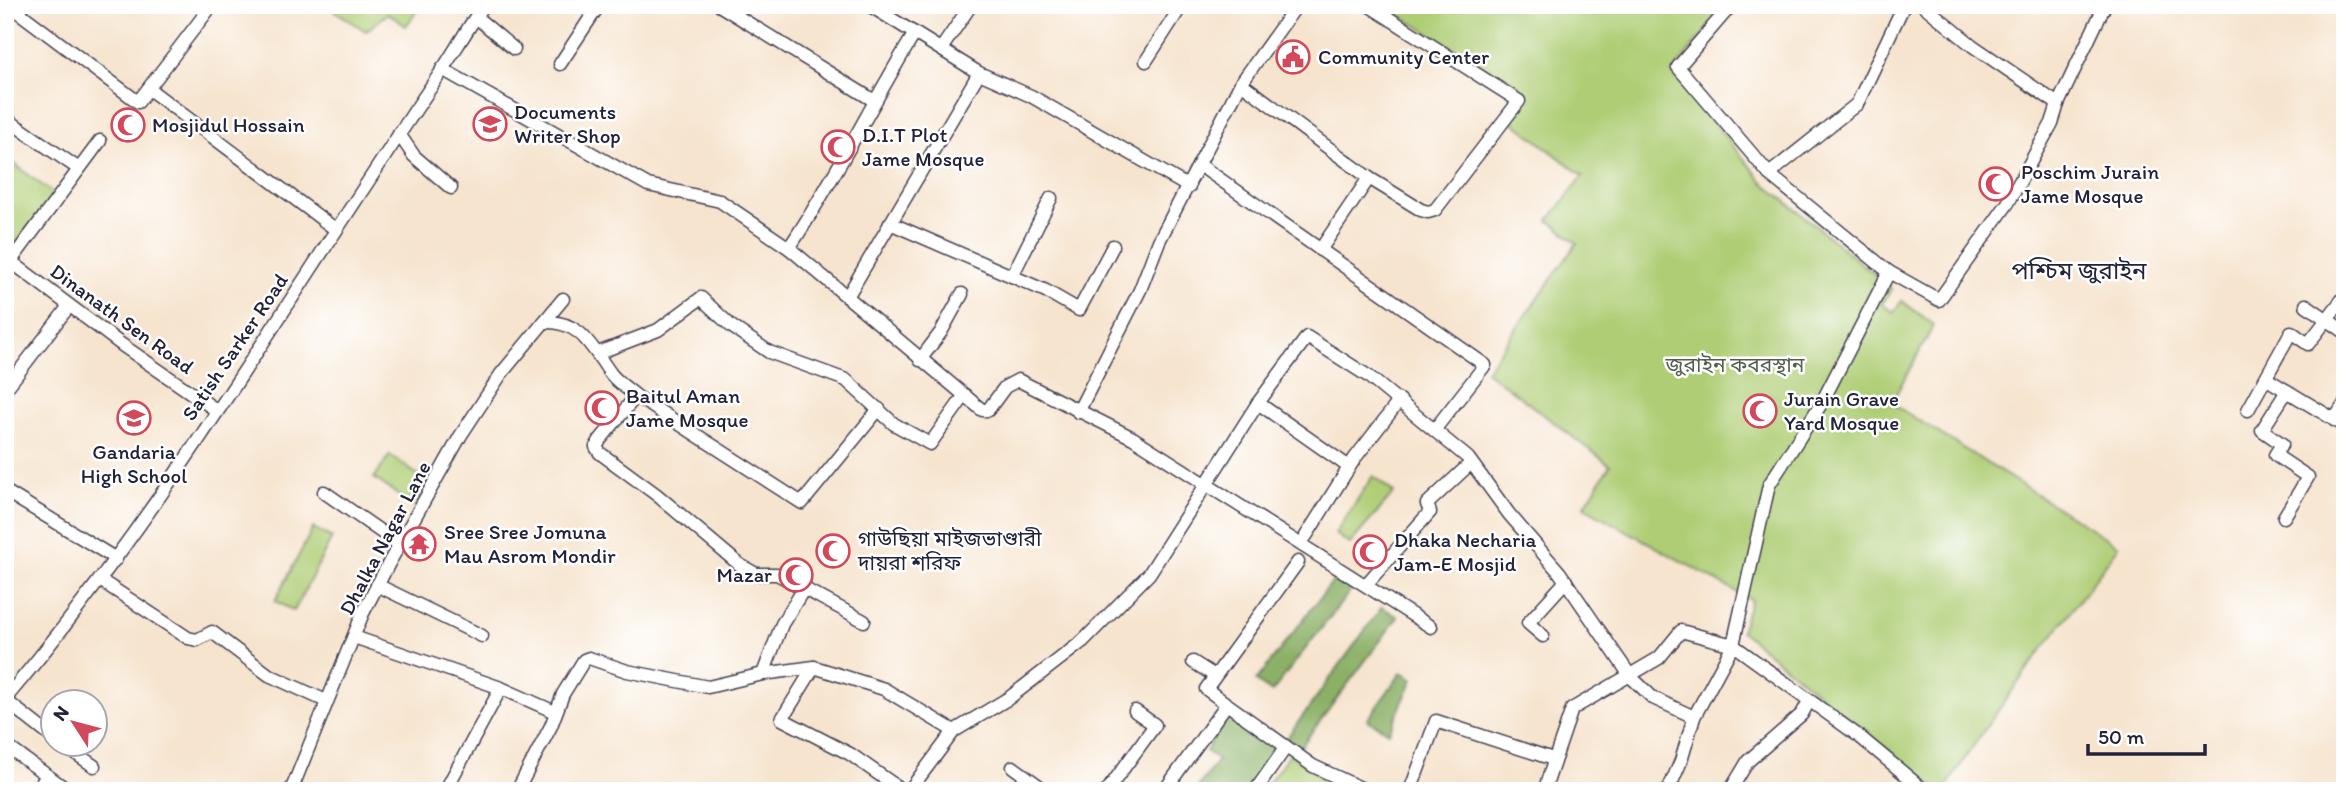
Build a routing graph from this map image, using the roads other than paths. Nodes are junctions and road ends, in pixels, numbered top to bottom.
1 (9, 5) edge
2 (212, 5) edge
3 (484, 5) edge
4 (599, 5) edge
5 (719, 5) edge
6 (869, 5) edge
7 (971, 5) edge
8 (1182, 5) edge
9 (1297, 5) edge
10 (1368, 5) edge
11 (1727, 5) edge
12 (1904, 5) edge
13 (1923, 5) edge
14 (2105, 5) edge
15 (475, 17) junction
16 (915, 33) junction
17 (514, 49) dead end
18 (940, 49) junction
19 (1146, 61) dead end
20 (560, 64) dead end
21 (442, 69) junction
22 (979, 73) junction
23 (1241, 83) junction
24 (149, 89) junction
25 (873, 100) junction
26 (2058, 104) junction
27 (5, 118) edge
28 (398, 134) junction
29 (100, 141) dead end
30 (1201, 166) junction
31 (79, 169) junction
32 (1769, 174) junction
33 (1369, 178) junction
34 (1189, 187) junction
35 (451, 188) dead end
36 (1051, 198) dead end
37 (890, 223) junction
38 (335, 229) junction
39 (1113, 246) dead end
40 (789, 248) junction
41 (1320, 250) junction
42 (8, 259) edge
43 (1889, 272) junction
44 (1012, 276) junction
45 (962, 294) dead end
46 (2345, 296) edge
47 (847, 297) junction
48 (563, 299) dead end
49 (2306, 305) dead end
50 (69, 306) junction
51 (2327, 319) junction
52 (544, 322) junction
53 (2345, 332) edge
54 (598, 353) junction
55 (920, 360) junction
56 (2267, 379) junction
57 (5, 390) edge
58 (2287, 391) junction
59 (636, 396) junction
60 (965, 396) junction
61 (1400, 400) junction
62 (1258, 403) junction
63 (2345, 403) edge
64 (879, 409) junction
65 (216, 410) junction
66 (2248, 410) dead end
67 (1078, 412) junction
68 (2339, 423) edge
69 (1435, 429) junction
70 (1471, 463) junction
71 (1349, 467) junction
72 (1207, 487) junction
73 (5, 491) edge
74 (324, 492) dead end
75 (2284, 517) dead end
76 (1306, 536) dead end
77 (400, 545) junction
78 (116, 559) junction
79 (1298, 562) dead end
80 (100, 580) junction
81 (1370, 580) dead end
82 (1566, 581) junction
83 (377, 585) junction
84 (805, 587) junction
85 (864, 621) dead end
86 (1432, 627) dead end
87 (482, 636) dead end
88 (1543, 636) dead end
89 (354, 637) junction
90 (1733, 645) junction
91 (1193, 662) dead end
92 (814, 667) junction
93 (763, 674) junction
94 (1215, 676) junction
95 (1631, 677) junction
96 (501, 688) junction
97 (5, 700) edge
98 (326, 701) junction
99 (1809, 701) junction
100 (1226, 705) junction
101 (1135, 711) dead end
102 (555, 712) junction
103 (1694, 717) junction
104 (38, 726) edge
105 (954, 731) junction
106 (5, 745) edge
107 (1286, 747) junction
108 (82, 758) edge
109 (1553, 759) junction
110 (94, 766) dead end
111 (1013, 767) dead end
112 (47, 776) junction
113 (36, 791) edge
114 (69, 791) edge
115 (290, 791) edge
116 (445, 791) edge
117 (517, 791) edge
118 (903, 791) edge
119 (909, 791) edge
120 (1046, 791) edge
121 (1107, 791) edge
122 (1164, 791) edge
123 (1255, 791) edge
124 (1367, 791) edge
125 (1410, 791) edge
126 (1544, 791) edge
127 (1668, 791) edge
128 (1730, 791) edge
129 (1925, 791) edge

1 - 24 street
2 - 24 street
3 - 15 street, Satish Sarker Road
4 - 20 street
5 - 25 street
6 - 16 street
7 - 18 street
8 - 19 street
9 - 23 street
10 - 33 street
11 - 32 street
12 - 32 street
13 - 26 street
14 - 26 street
15 - 17 street
15 - 21 street, Satish Sarker Road
16 - 18 street
16 - 25 street
18 - 22 street
21 - 28 street, Satish Sarker Road
21 - 40 street
22 - 34 street
22 - 37 street
23 - 30 street
23 - 33 street
24 - 38 street
25 - 40 street
26 - 43 street
27 - 31 street
28 - 35 street
28 - 38 street, Satish Sarker Road
29 - 31 street
30 - 34 street
30 - 41 street
31 - 42 street
32 - 43 street
33 - 41 street
34 - 67 street
36 - 44 street
37 - 44 street
37 - 47 street
38 - 65 street, Satish Sarker Road
39 - 44 street
40 - 47 street
41 - 69 street
42 - 50 street, Dinanath Sen Road
43 - 90 street
45 - 55 street
46 - 51 street
47 - 55 street
48 - 52 street, Dhalka Nagar Lane
49 - 51 street
50 - 57 street
50 - 65 street, Dinanath Sen Road
51 - 53 street
51 - 56 street
52 - 54 street
52 - 77 street, Dhalka Nagar Lane
54 - 59 street
54 - 64 street
55 - 60 street
56 - 58 street
56 - 66 street
58 - 68 street
58 - 75 street
59 - 64 street
59 - 84 street
60 - 64 street
60 - 67 street
61 - 62 street
61 - 69 street
61 - 71 street
62 - 71 street
62 - 72 street
63 - 68 street
65 - 78 street, Satish Sarker Road
67 - 72 street
69 - 70 street
70 - 81 street
70 - 82 street
71 - 76 street
72 - 86 street
72 - 105 street
73 - 78 street
74 - 77 street
77 - 83 street, Dhalka Nagar Lane
78 - 80 street, Satish Sarker Road
79 - 94 street
80 - 97 street, Satish Sarker Road
80 - 98 street
82 - 88 street
82 - 95 street
83 - 87 street
83 - 89 street, Dhalka Nagar Lane
84 - 85 street
84 - 93 street
89 - 96 street
89 - 98 street, Dhalka Nagar Lane
90 - 95 street
90 - 99 street
90 - 103 street
91 - 94 street
92 - 93 street
92 - 105 street
92 - 118 street
93 - 102 street
94 - 100 street
95 - 103 street
95 - 109 street
96 - 102 street
96 - 116 street
97 - 104 street
98 - 115 street, Dhalka Nagar Lane
99 - 128 street
99 - 129 street
100 - 107 street
100 - 122 street
101 - 121 street
102 - 117 street
103 - 127 street
105 - 119 street
106 - 112 street
107 - 123 street
107 - 124 street
108 - 110 street
109 - 125 street
109 - 126 street
111 - 120 street
112 - 113 street
112 - 114 street

